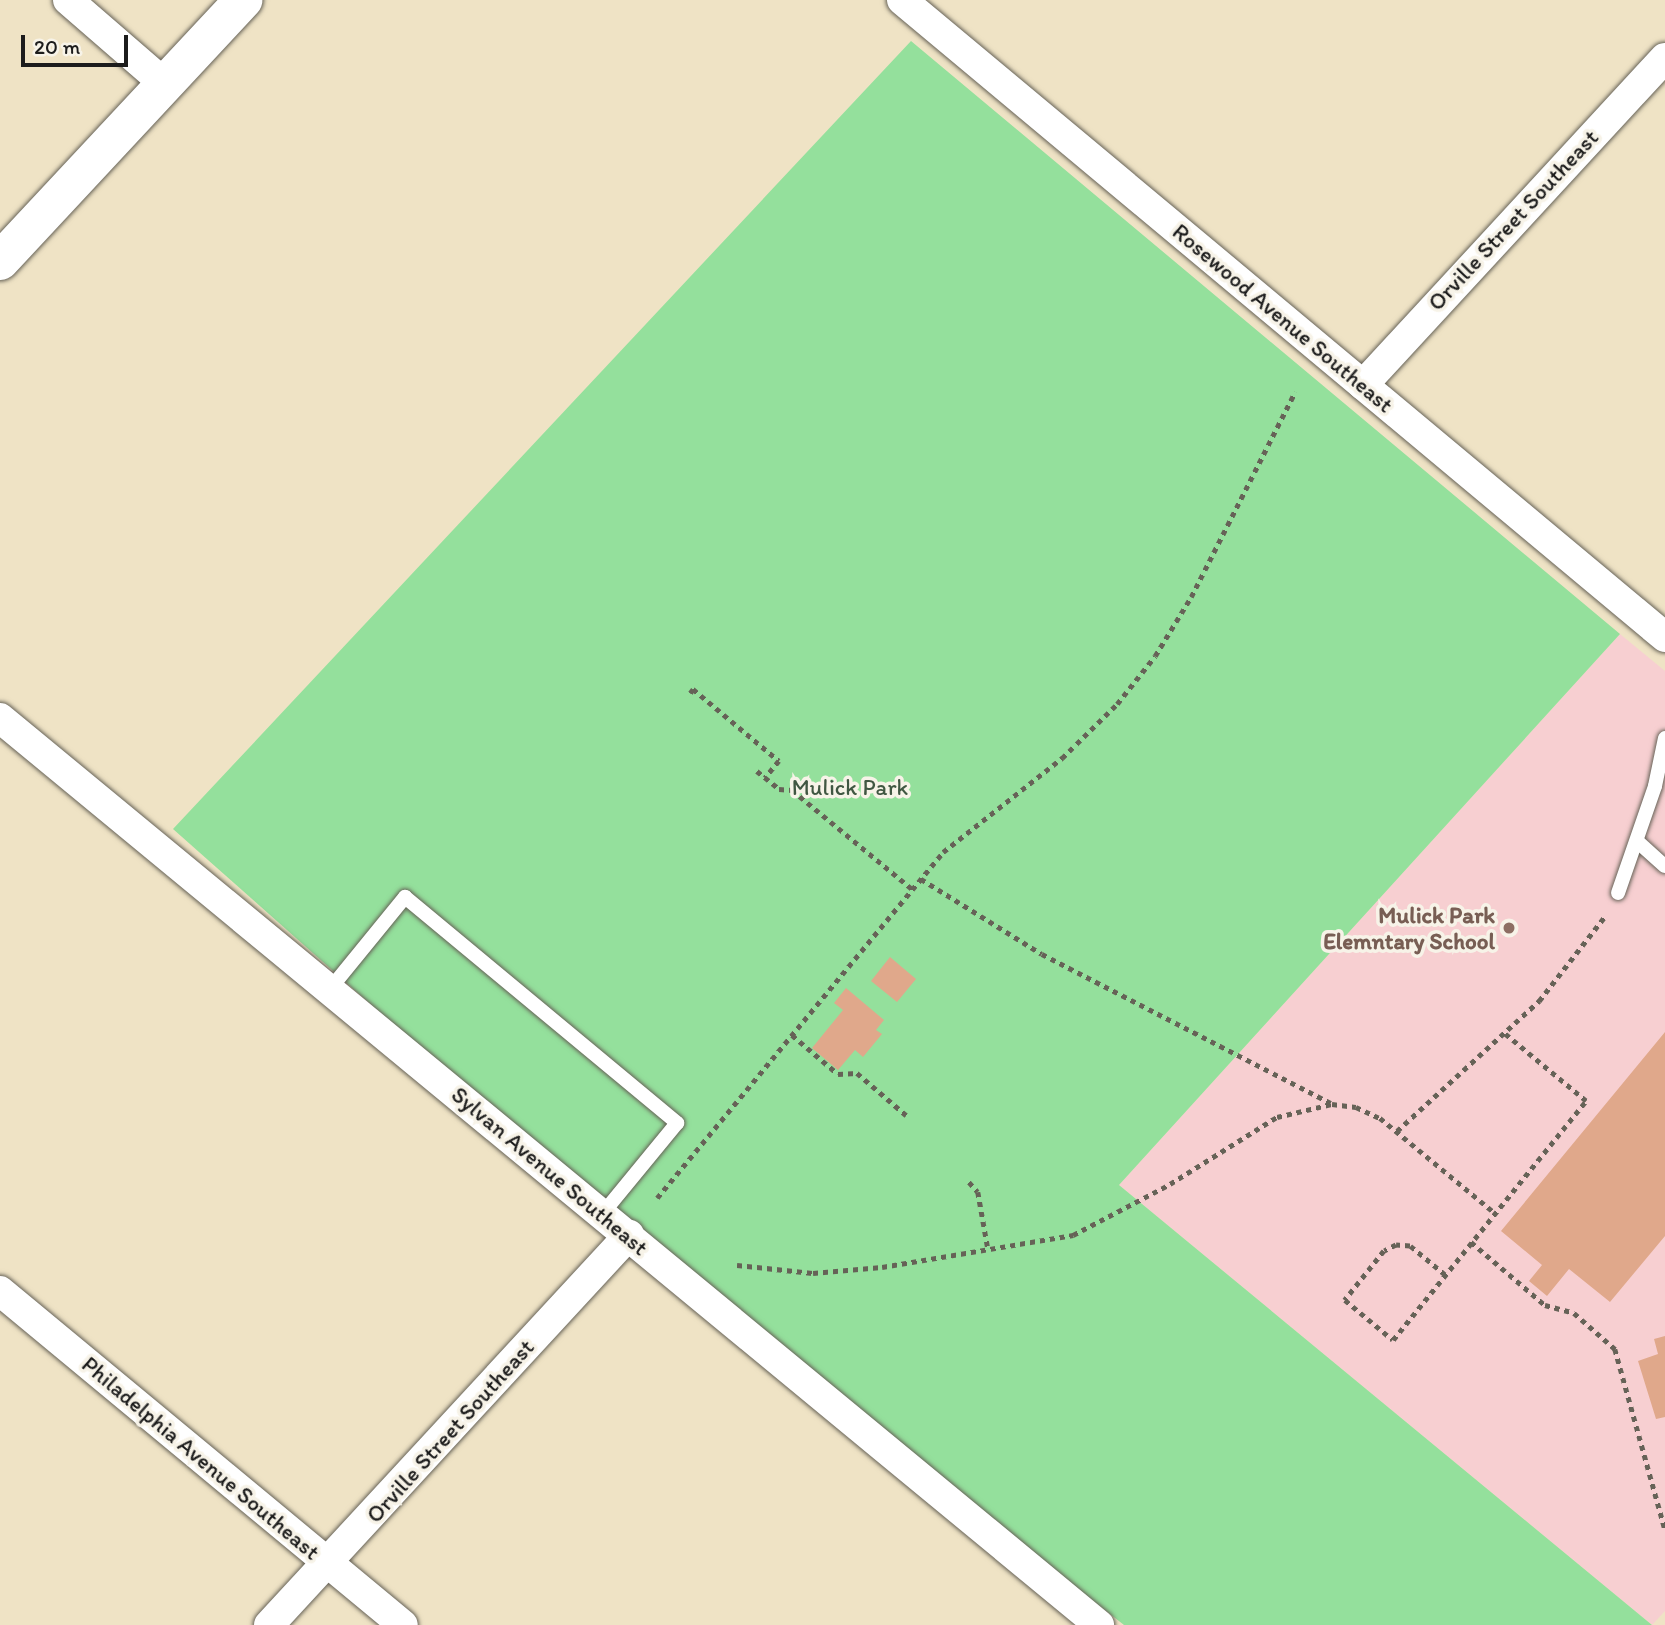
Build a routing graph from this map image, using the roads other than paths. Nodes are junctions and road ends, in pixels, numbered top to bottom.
1 (68, 0) edge
2 (243, 0) edge
3 (902, 0) edge
4 (1665, 58) edge
5 (165, 85) junction
6 (0, 261) edge
7 (1363, 385) junction
8 (1665, 637) edge
9 (0, 718) edge
10 (1665, 738) edge
11 (1638, 842) junction
12 (1665, 866) edge
13 (1618, 893) road end
14 (330, 989) junction
15 (603, 1213) junction
16 (629, 1235) junction
17 (0, 1291) edge
18 (329, 1564) junction
19 (269, 1625) edge
20 (403, 1625) edge
21 (1099, 1625) edge

1 - 5 street
2 - 5 street
3 - 7 street, Rosewood Avenue Southeast
4 - 7 street, Orville Street Southeast
5 - 6 street
7 - 8 street, Rosewood Avenue Southeast
9 - 14 street, Sylvan Avenue Southeast
10 - 11 lane
11 - 12 lane
11 - 13 lane
14 - 15 street, Sylvan Avenue Southeast
14 - 15 lane
15 - 16 street, Sylvan Avenue Southeast
16 - 18 street, Orville Street Southeast
16 - 21 street, Sylvan Avenue Southeast
17 - 18 street, Philadelphia Avenue Southeast
18 - 19 street, Orville Street Southeast
18 - 20 street, Philadelphia Avenue Southeast

